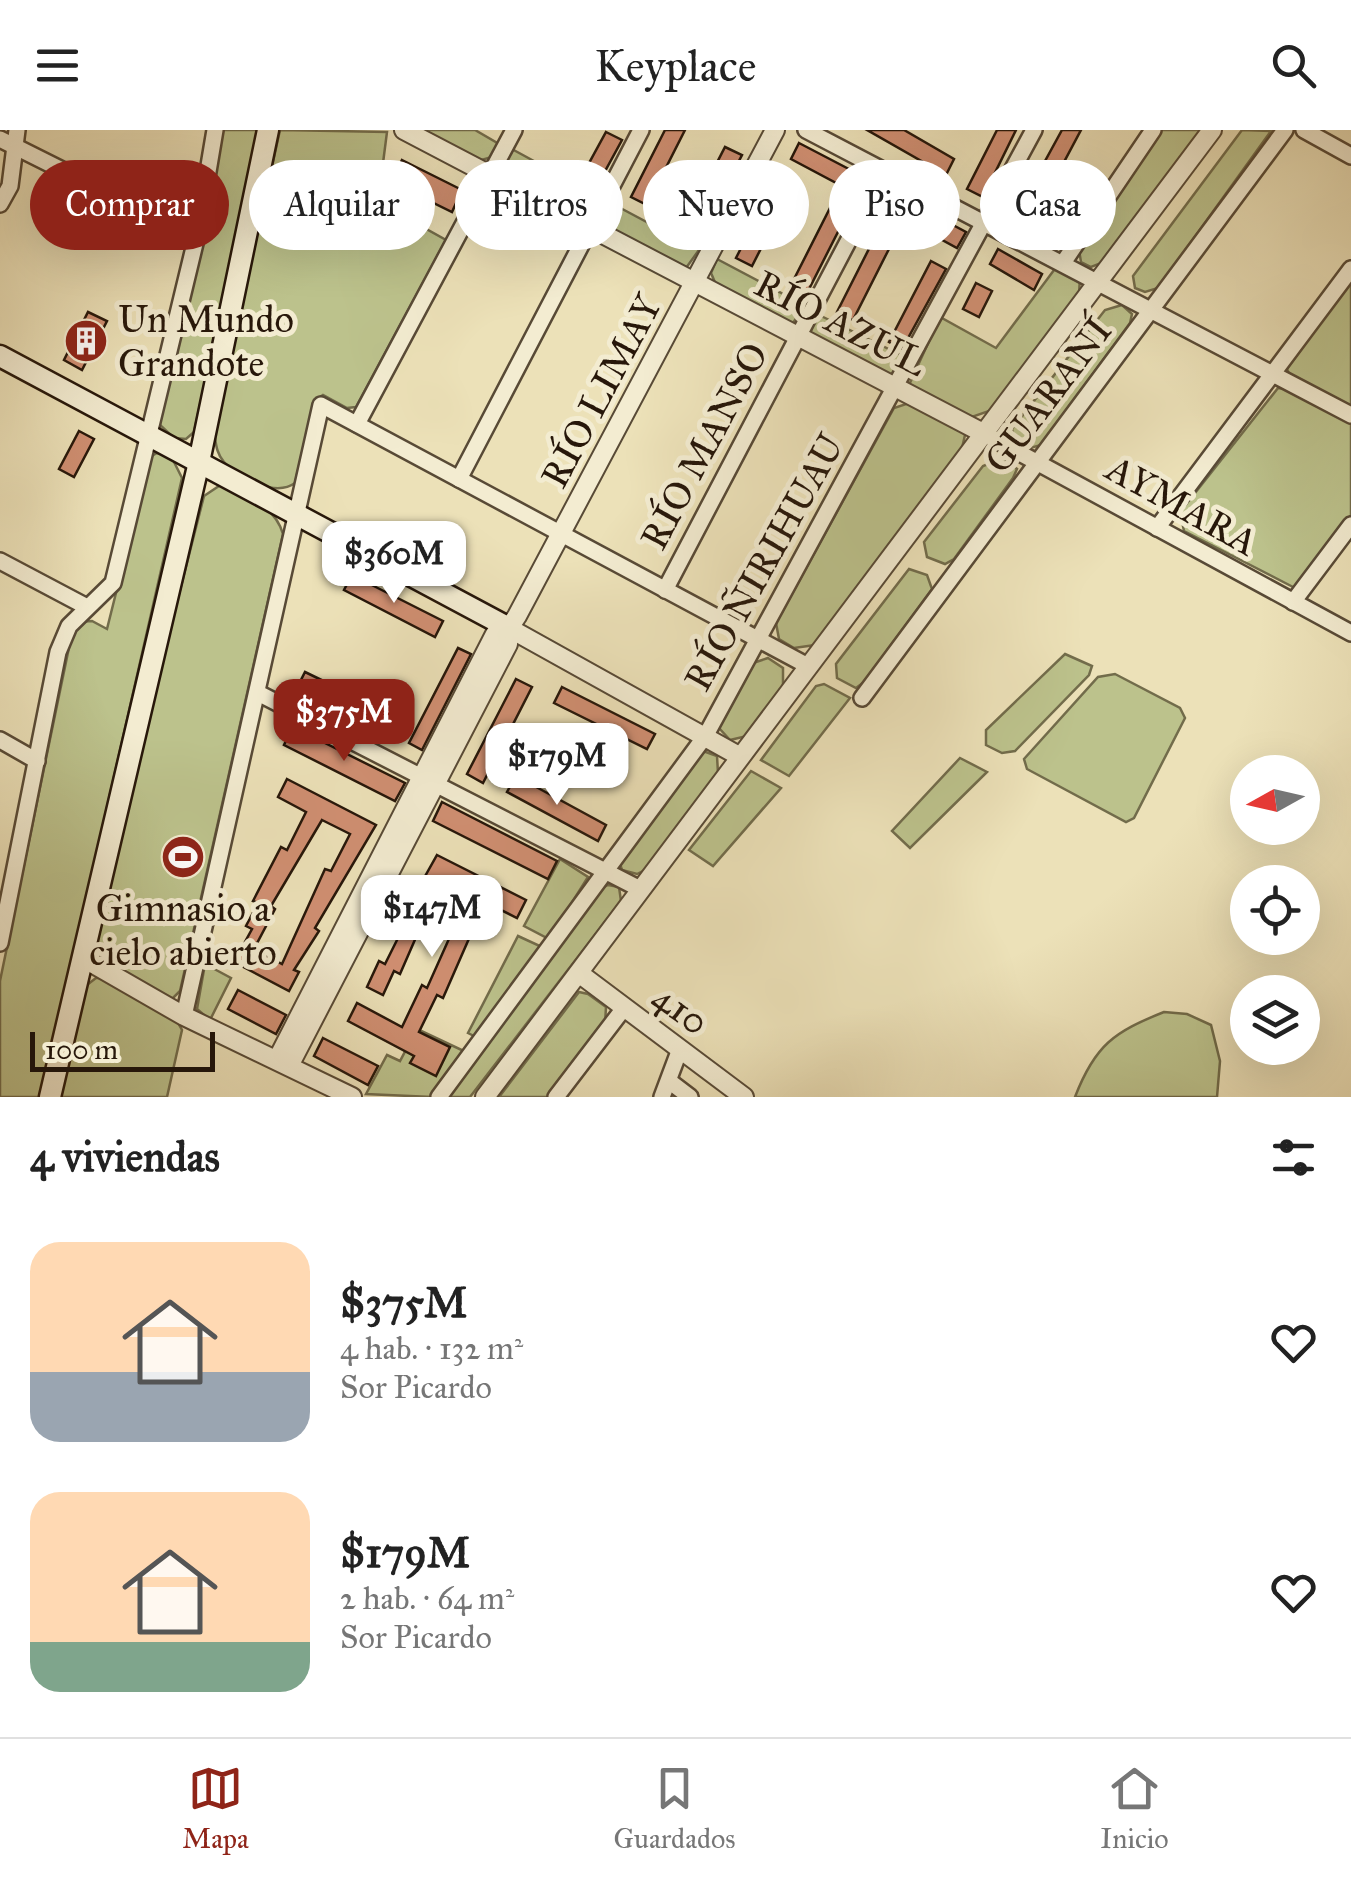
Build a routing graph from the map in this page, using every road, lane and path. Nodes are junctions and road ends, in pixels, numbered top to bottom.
1 (17, 130) edge
2 (215, 130) edge
3 (268, 130) edge
4 (404, 130) edge
5 (514, 130) edge
6 (641, 130) edge
7 (775, 130) edge
8 (806, 130) edge
9 (1034, 130) edge
10 (1153, 130) edge
11 (1212, 130) edge
12 (1285, 130) edge
13 (1304, 130) edge
14 (0, 139) edge
15 (18, 149) junction
16 (1351, 156) edge
17 (40, 160) edge
18 (210, 160) edge
19 (463, 160) edge
20 (498, 160) edge
21 (860, 160) edge
22 (1018, 160) edge
23 (623, 165) edge
24 (0, 204) edge
25 (980, 230) edge
26 (455, 241) edge
27 (623, 246) edge
28 (193, 250) edge
29 (578, 250) edge
30 (843, 250) edge
31 (1038, 250) edge
32 (1063, 262) junction
33 (1351, 269) edge
34 (1100, 282) junction
35 (695, 284) junction
36 (1152, 309) junction
37 (797, 338) junction
38 (0, 356) edge
39 (1274, 374) junction
40 (897, 390) junction
41 (1351, 415) edge
42 (357, 424) junction
43 (982, 433) junction
44 (148, 435) junction
45 (199, 462) junction
46 (1038, 463) junction
47 (459, 478) junction
48 (294, 512) junction
49 (1351, 525) edge
50 (1157, 528) junction
51 (560, 533) junction
52 (0, 561) edge
53 (665, 590) junction
54 (1293, 602) junction
55 (86, 607) junction
56 (508, 628) junction
57 (1351, 633) edge
58 (757, 639) junction
59 (808, 666) junction
60 (258, 692) junction
61 (862, 698) dead end
62 (706, 735) junction
63 (0, 740) edge
64 (739, 756) junction
65 (37, 761) junction
66 (429, 778) junction
67 (604, 870) junction
68 (640, 889) junction
69 (3, 916) edge
70 (0, 943) edge
71 (82, 958) junction
72 (580, 974) junction
73 (624, 1008) junction
74 (184, 1016) junction
75 (680, 1049) junction
76 (284, 1061) junction
77 (666, 1089) edge
78 (50, 1097) edge
79 (352, 1097) edge
80 (438, 1097) edge
81 (485, 1097) edge
82 (556, 1097) edge
83 (690, 1097) edge
84 (744, 1097) edge

1 - 15 street
2 - 18 street
3 - 45 main road
4 - 19 street, RÍO AZUL
5 - 20 street
6 - 23 street
7 - 35 street, RÍO LIMAY
8 - 21 street
9 - 22 street, RÍO ÑIRIHUAU
10 - 32 street
11 - 34 street
12 - 36 street, GUARANÍ
13 - 16 street
14 - 15 street
15 - 17 street
15 - 24 street
25 - 40 street, RÍO ÑIRIHUAU
26 - 42 street
27 - 35 street, RÍO AZUL
28 - 44 street
29 - 47 street
30 - 37 street, RÍO MANSO
31 - 32 street
32 - 34 street
33 - 39 street
34 - 36 street
34 - 43 street
35 - 37 street, RÍO AZUL
35 - 51 street, RÍO LIMAY
36 - 39 street
36 - 46 street, GUARANÍ
37 - 40 street, RÍO AZUL
37 - 53 street, RÍO MANSO
38 - 44 main road
39 - 41 street
39 - 50 street
40 - 43 street, RÍO AZUL
40 - 58 street, RÍO ÑIRIHUAU
42 - 47 street
42 - 48 street
43 - 46 street, AYMARA
43 - 59 street
44 - 45 main road
44 - 55 street
45 - 48 main road
45 - 71 main road
46 - 50 street, AYMARA
46 - 61 street, GUARANÍ
47 - 51 street
48 - 56 main road
48 - 60 street
49 - 54 street
50 - 54 street, AYMARA
51 - 53 street
51 - 56 street, RÍO LIMAY
52 - 55 street
53 - 58 street
54 - 57 street, AYMARA
55 - 65 street
56 - 62 street
56 - 66 street, RÍO LIMAY
58 - 59 street
58 - 62 street, RÍO ÑIRIHUAU
59 - 64 street
60 - 66 street
60 - 74 street
62 - 64 street
62 - 67 street, RÍO ÑIRIHUAU
63 - 65 street
64 - 68 street
65 - 69 street
66 - 67 street
66 - 76 street, RÍO LIMAY
67 - 68 street
67 - 80 street, RÍO ÑIRIHUAU
68 - 72 street
69 - 70 street
71 - 74 street
71 - 78 main road
72 - 73 street, 410
72 - 81 street
73 - 75 street, 410
73 - 82 street
74 - 76 street
75 - 77 street
75 - 84 street, 410
76 - 79 street
77 - 83 street

